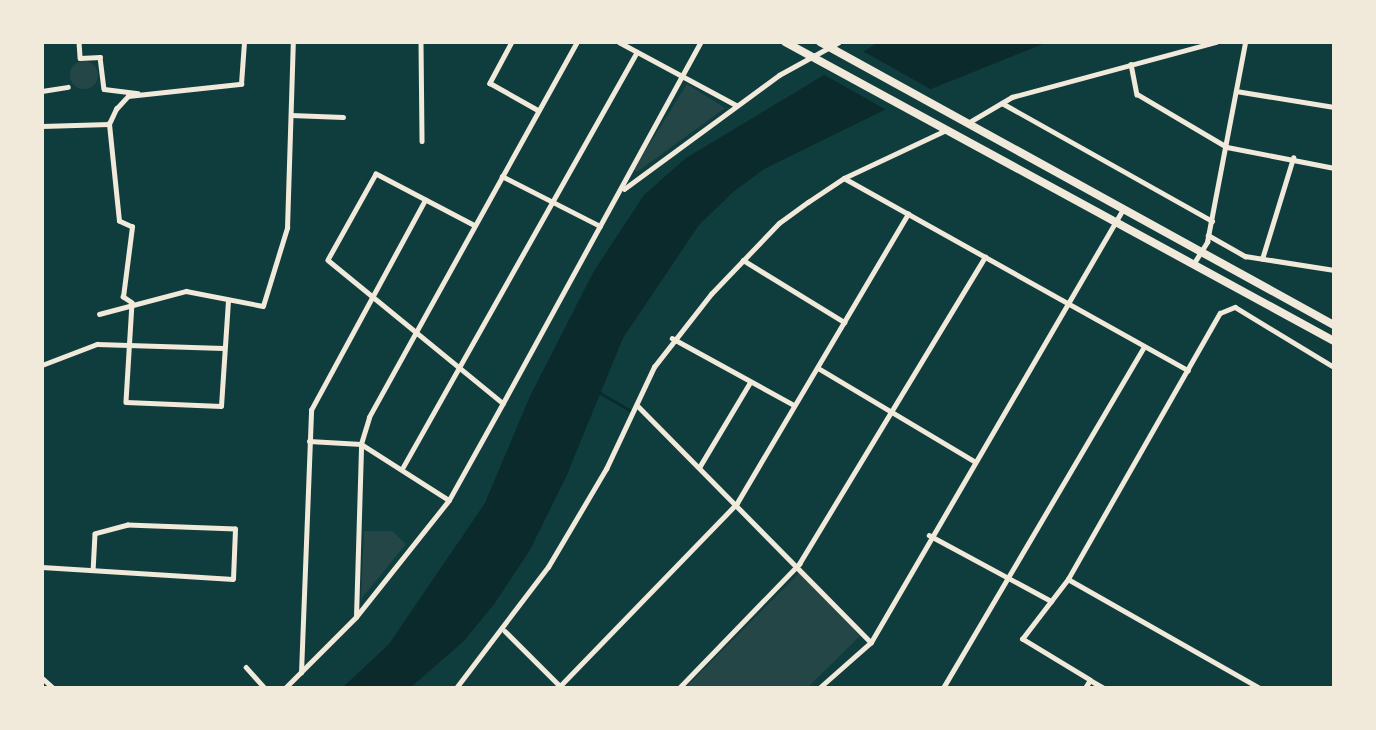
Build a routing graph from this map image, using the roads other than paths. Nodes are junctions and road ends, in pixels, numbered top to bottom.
1 (79, 42) edge
2 (244, 42) edge
3 (293, 42) edge
4 (421, 42) edge
5 (512, 42) edge
6 (576, 42) edge
7 (619, 42) edge
8 (785, 42) edge
9 (820, 42) edge
10 (839, 42) edge
11 (1216, 42) edge
12 (1245, 42) edge
13 (699, 43) edge
14 (828, 46) junction
15 (637, 52) junction
16 (810, 56) junction
17 (1131, 64) junction
18 (682, 77) junction
19 (68, 87) dead end
20 (42, 91) edge
21 (1236, 91) junction
22 (140, 94) junction
23 (1002, 103) junction
24 (736, 105) junction
25 (1334, 106) edge
26 (538, 110) junction
27 (291, 115) junction
28 (342, 117) dead end
29 (968, 123) junction
30 (109, 124) junction
31 (42, 126) edge
32 (945, 129) junction
33 (422, 141) dead end
34 (1227, 147) junction
35 (1293, 158) junction
36 (1334, 168) edge
37 (502, 176) junction
38 (844, 178) junction
39 (622, 190) junction
40 (425, 200) junction
41 (553, 202) junction
42 (1123, 209) junction
43 (908, 214) junction
44 (1212, 221) junction
45 (1116, 224) junction
46 (475, 225) junction
47 (600, 226) junction
48 (1208, 235) junction
49 (1201, 252) junction
50 (985, 257) junction
51 (743, 260) junction
52 (1262, 260) junction
53 (1194, 263) junction
54 (1334, 270) edge
55 (372, 296) junction
56 (228, 300) junction
57 (1069, 301) junction
58 (132, 303) junction
59 (99, 314) dead end
60 (844, 322) junction
61 (1334, 325) edge
62 (415, 330) junction
63 (672, 338) junction
64 (1334, 341) edge
65 (1144, 346) junction
66 (128, 347) junction
67 (223, 348) junction
68 (42, 365) edge
69 (1334, 367) edge
70 (460, 368) junction
71 (818, 368) junction
72 (1188, 370) junction
73 (748, 384) junction
74 (503, 403) junction
75 (794, 405) junction
76 (638, 406) junction
77 (893, 412) junction
78 (309, 441) junction
79 (361, 444) junction
80 (974, 461) junction
81 (700, 466) junction
82 (403, 467) junction
83 (449, 500) junction
84 (736, 503) junction
85 (929, 535) junction
86 (799, 564) junction
87 (42, 567) edge
88 (93, 570) junction
89 (1009, 578) junction
90 (1068, 579) junction
91 (1051, 602) junction
92 (356, 617) junction
93 (505, 631) junction
94 (871, 642) junction
95 (246, 666) dead end
96 (301, 673) junction
97 (1090, 680) junction
98 (43, 681) edge
99 (947, 683) junction
100 (560, 687) edge
101 (53, 688) edge
102 (266, 688) edge
103 (285, 688) edge
104 (456, 688) edge
105 (679, 688) edge
106 (819, 688) edge
107 (943, 688) edge
108 (952, 688) edge
109 (1085, 688) edge
110 (1104, 688) edge
111 (1260, 688) edge

1 - 22 street
2 - 22 street
3 - 27 street
4 - 33 street
5 - 26 street
6 - 26 street
7 - 15 street
8 - 16 highway
9 - 14 highway
10 - 14 street
11 - 17 street
12 - 21 street
13 - 18 street
14 - 16 street
14 - 29 highway
15 - 18 street
15 - 41 street
16 - 24 street
16 - 32 highway
17 - 23 street
17 - 34 street
18 - 24 street
18 - 39 street
19 - 20 street
21 - 25 street
21 - 34 street
22 - 30 street
23 - 29 street
23 - 44 street
24 - 39 street
26 - 37 street
27 - 28 street
27 - 56 street
29 - 42 highway
30 - 31 street
30 - 58 street
32 - 38 street
32 - 45 highway
34 - 35 street
34 - 44 street
35 - 36 street
35 - 52 street
37 - 41 street
37 - 46 street
38 - 43 street
38 - 51 street
39 - 47 street
40 - 46 street
40 - 55 street
40 - 55 street
41 - 47 street
41 - 70 street
42 - 45 street
42 - 49 highway
43 - 50 street
43 - 60 street
44 - 48 street
45 - 53 highway
45 - 57 street
46 - 62 street
47 - 74 street
48 - 49 street
48 - 52 street
49 - 53 street
49 - 61 highway
50 - 57 street
50 - 77 street
51 - 60 street
51 - 63 street
52 - 54 street
53 - 64 highway
55 - 62 street
55 - 78 street
56 - 58 street
56 - 67 street
57 - 65 street
57 - 80 street
58 - 59 street
58 - 66 street
60 - 71 street
62 - 70 street
62 - 79 street
63 - 73 street
63 - 76 street
65 - 72 street
65 - 89 street
66 - 67 street
66 - 67 street
66 - 68 street
69 - 72 street
70 - 74 street
70 - 82 street
71 - 75 street
71 - 77 street
72 - 90 street
73 - 75 street
73 - 81 street
74 - 83 street
75 - 84 street
76 - 81 street
76 - 93 street
77 - 80 street
77 - 86 street
78 - 79 street
78 - 96 street
79 - 82 street
79 - 92 street
80 - 85 street
81 - 84 street
82 - 83 street
83 - 92 street
84 - 86 street
84 - 100 street
85 - 89 street
85 - 94 street
86 - 94 street
86 - 105 street
87 - 88 street
88 - 88 street
89 - 91 street
89 - 99 street
90 - 91 street
90 - 111 street
91 - 97 street
92 - 96 street
93 - 100 street
93 - 104 street
94 - 106 street
95 - 102 street
96 - 103 street
97 - 109 street
97 - 110 street
98 - 101 street
99 - 107 street
99 - 108 street

